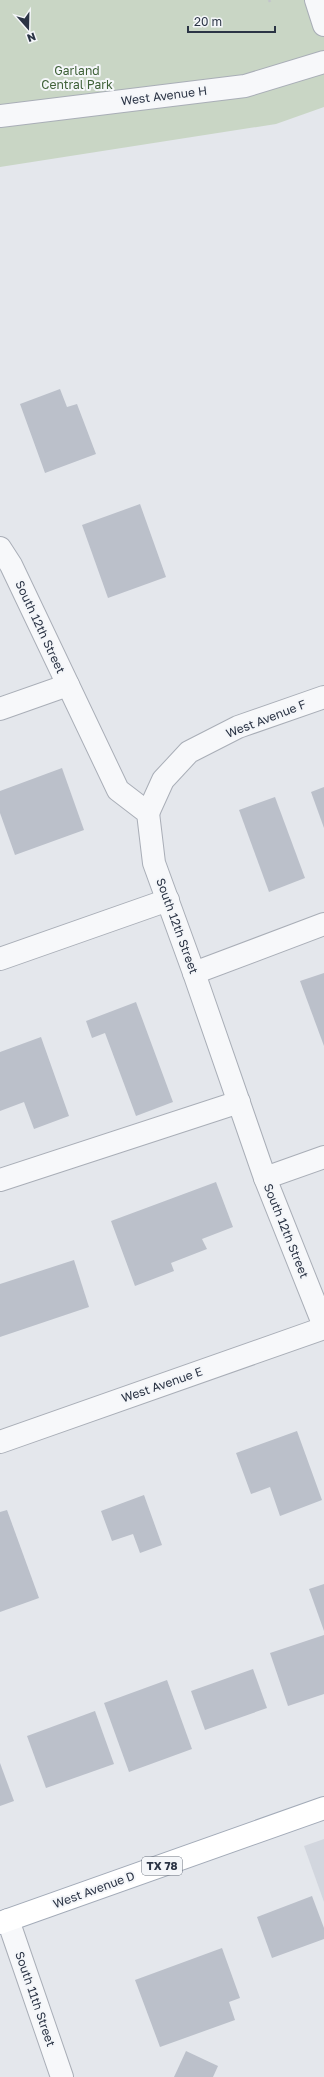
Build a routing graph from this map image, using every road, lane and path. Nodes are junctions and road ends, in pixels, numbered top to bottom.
1 (316, 0) edge
2 (324, 25) edge
3 (324, 62) edge
4 (0, 116) edge
5 (0, 548) edge
6 (68, 685) junction
7 (324, 698) edge
8 (0, 709) edge
9 (148, 813) junction
10 (168, 900) junction
11 (324, 924) edge
12 (0, 959) edge
13 (194, 973) junction
14 (239, 1102) junction
15 (324, 1157) edge
16 (265, 1178) junction
17 (0, 1180) edge
18 (324, 1327) edge
19 (0, 1442) edge
20 (324, 1808) edge
21 (4, 1922) edge
22 (62, 2077) edge

1 - 2 street
3 - 4 street, West Avenue H
5 - 6 street, South 12th Street
6 - 8 street
6 - 9 street, South 12th Street
7 - 9 street, West Avenue F
9 - 10 street, South 12th Street
10 - 12 street
10 - 13 street, South 12th Street
11 - 13 street
13 - 14 street, South 12th Street
14 - 16 street, South 12th Street
14 - 17 street
15 - 16 street
16 - 18 street, South 12th Street
18 - 19 street, West Avenue E
20 - 21 main road, West Avenue D / TX 78
21 - 22 street, South 11th Street

